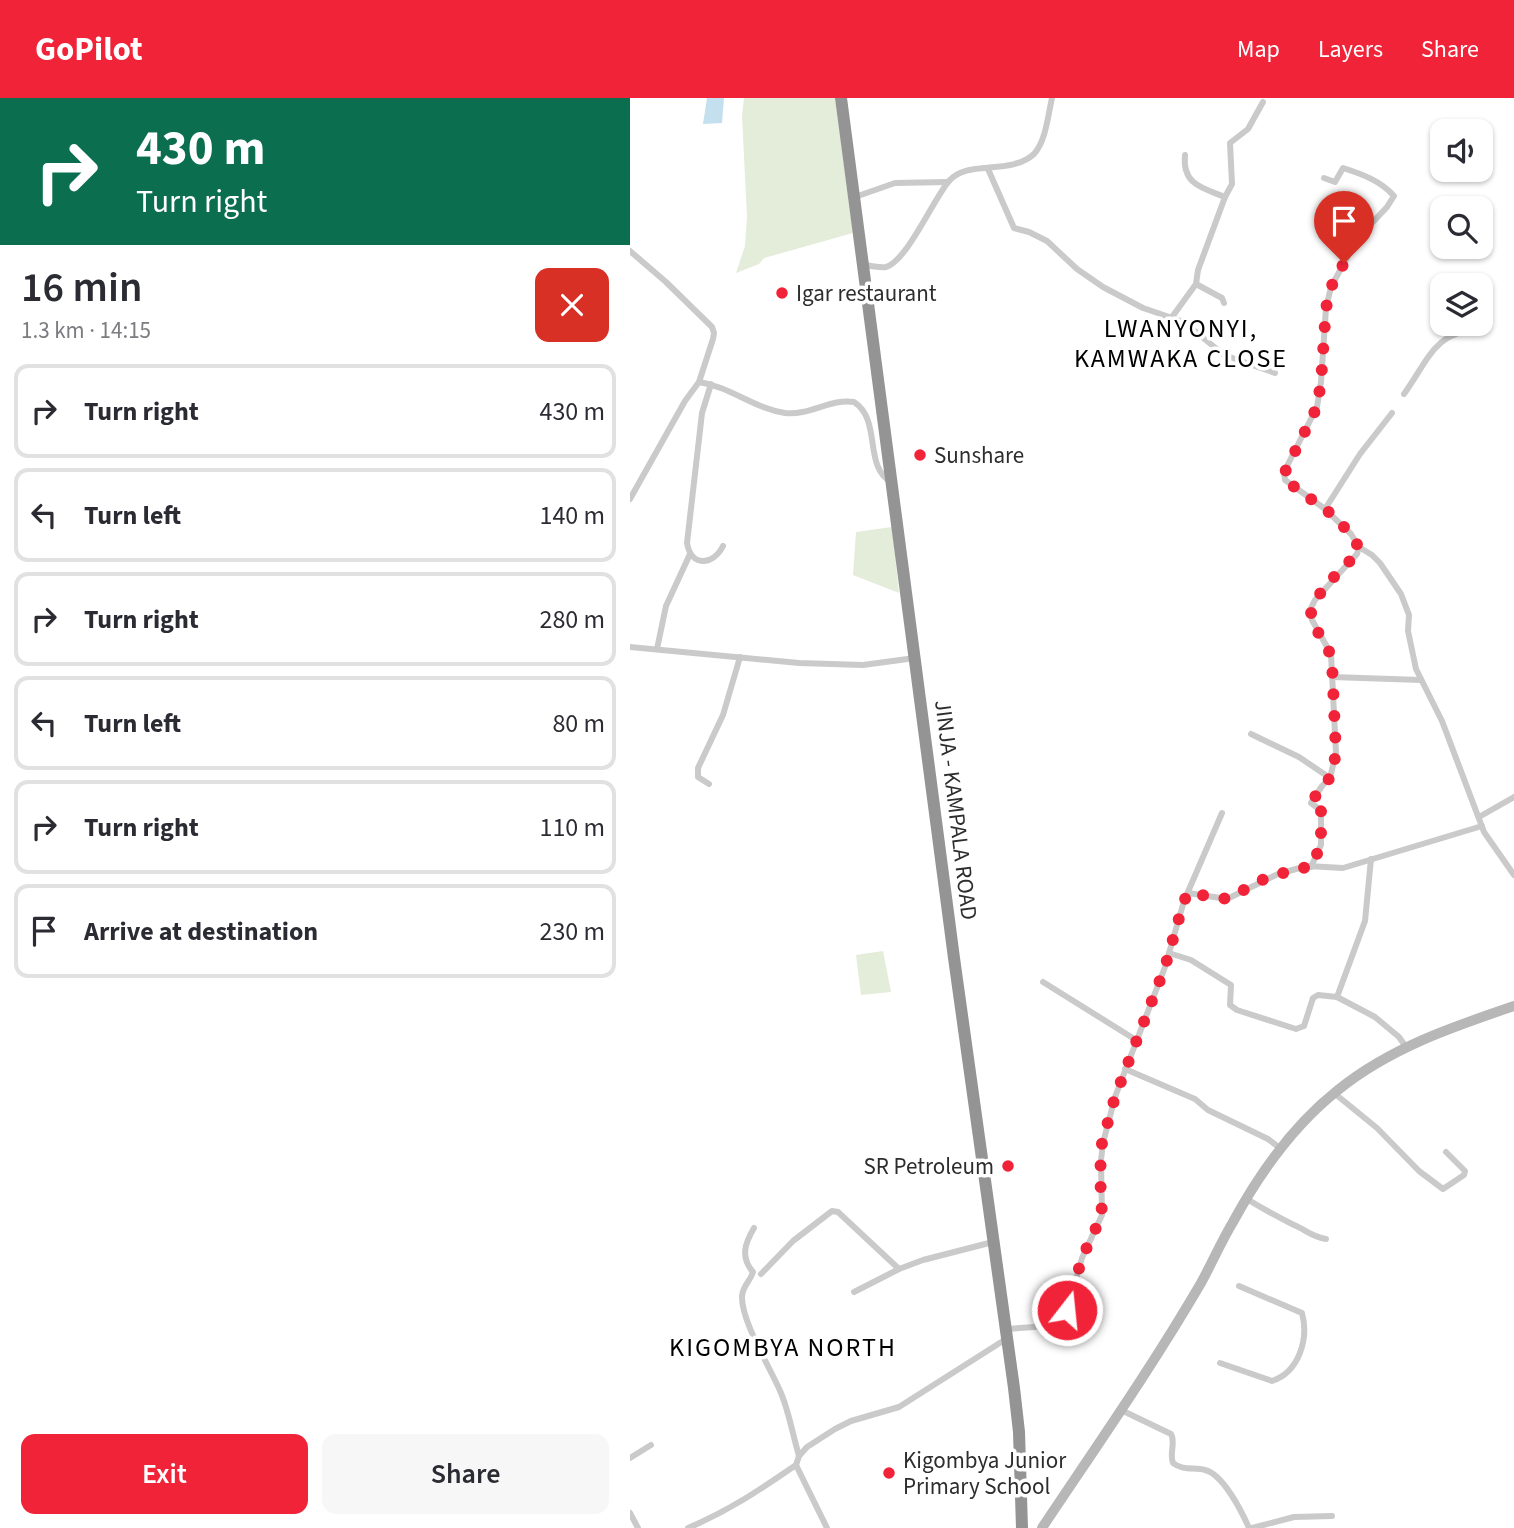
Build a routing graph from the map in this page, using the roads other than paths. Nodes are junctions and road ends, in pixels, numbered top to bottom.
1 (841, 98) edge
2 (1052, 98) edge
3 (1263, 102) dead end
4 (1185, 155) dead end
5 (988, 169) junction
6 (1324, 178) dead end
7 (948, 182) junction
8 (855, 197) junction
9 (1225, 197) junction
10 (630, 251) edge
11 (865, 265) junction
12 (1196, 284) junction
13 (1224, 303) dead end
14 (1172, 317) junction
15 (1449, 336) edge
16 (1275, 373) dead end
17 (699, 382) junction
18 (711, 384) junction
19 (1404, 394) dead end
20 (1392, 413) dead end
21 (891, 482) junction
22 (630, 499) edge
23 (1325, 509) junction
24 (723, 546) dead end
25 (1359, 547) junction
26 (690, 554) junction
27 (630, 647) edge
28 (657, 649) junction
29 (740, 657) junction
30 (915, 658) junction
31 (1332, 677) junction
32 (1421, 680) junction
33 (1251, 734) dead end
34 (1330, 778) junction
35 (709, 784) dead end
36 (1514, 797) edge
37 (1222, 813) dead end
38 (1479, 817) junction
39 (1482, 827) junction
40 (1371, 859) junction
41 (1311, 867) junction
42 (1514, 875) edge
43 (1188, 893) junction
44 (1169, 953) junction
45 (1043, 982) dead end
46 (1337, 997) junction
47 (1514, 1006) edge
48 (1136, 1040) junction
49 (1406, 1047) junction
50 (1125, 1069) junction
51 (1334, 1093) junction
52 (1281, 1149) junction
53 (1446, 1152) dead end
54 (1247, 1199) junction
55 (754, 1227) dead end
56 (1326, 1239) dead end
57 (995, 1241) junction
58 (899, 1269) junction
59 (761, 1274) dead end
60 (1239, 1286) dead end
61 (854, 1292) dead end
62 (1007, 1334) junction
63 (1220, 1363) dead end
64 (1121, 1410) junction
65 (651, 1445) dead end
66 (799, 1456) junction
67 (630, 1458) edge
68 (796, 1465) junction
69 (630, 1513) edge
70 (1332, 1516) dead end
71 (638, 1528) edge
72 (688, 1528) edge
73 (827, 1528) edge
74 (1022, 1528) edge
75 (1042, 1528) edge
76 (1251, 1528) edge

1 - 8 highway, JINJA - KAMPALA ROAD
2 - 5 street
3 - 9 street
4 - 9 street
5 - 7 street
5 - 14 street
6 - 23 street
7 - 8 street
7 - 11 street
8 - 11 highway, JINJA - KAMPALA ROAD
9 - 12 street
10 - 17 street
11 - 21 highway, JINJA - KAMPALA ROAD
12 - 13 street
12 - 14 street
14 - 16 street
15 - 19 street
17 - 18 street
17 - 22 street
18 - 21 street
18 - 26 street
20 - 23 street
21 - 30 highway, JINJA - KAMPALA ROAD
23 - 25 street
24 - 26 street
25 - 31 street
25 - 32 street
26 - 28 street
27 - 28 street
28 - 29 street
29 - 30 street
29 - 35 street
30 - 57 highway, JINJA - KAMPALA ROAD
31 - 32 street
31 - 34 street
32 - 38 street
33 - 34 street
34 - 41 street
36 - 38 street
37 - 43 street
38 - 39 street
39 - 40 street
39 - 42 street
40 - 41 street
40 - 46 street
41 - 43 street
43 - 44 street
44 - 46 street
44 - 48 street
45 - 48 street
46 - 49 street
47 - 49 street
48 - 50 street
49 - 51 street
50 - 52 street
50 - 62 street
51 - 52 street
51 - 53 street
52 - 54 street
54 - 56 street
54 - 64 street
55 - 66 street
57 - 58 street
57 - 62 highway, JINJA - KAMPALA ROAD
58 - 59 street
58 - 61 street
60 - 63 street
62 - 66 street
62 - 74 highway, JINJA - KAMPALA ROAD
64 - 75 street
64 - 76 street
65 - 67 street
66 - 68 street
68 - 72 street
68 - 73 street
69 - 71 street
70 - 76 street

